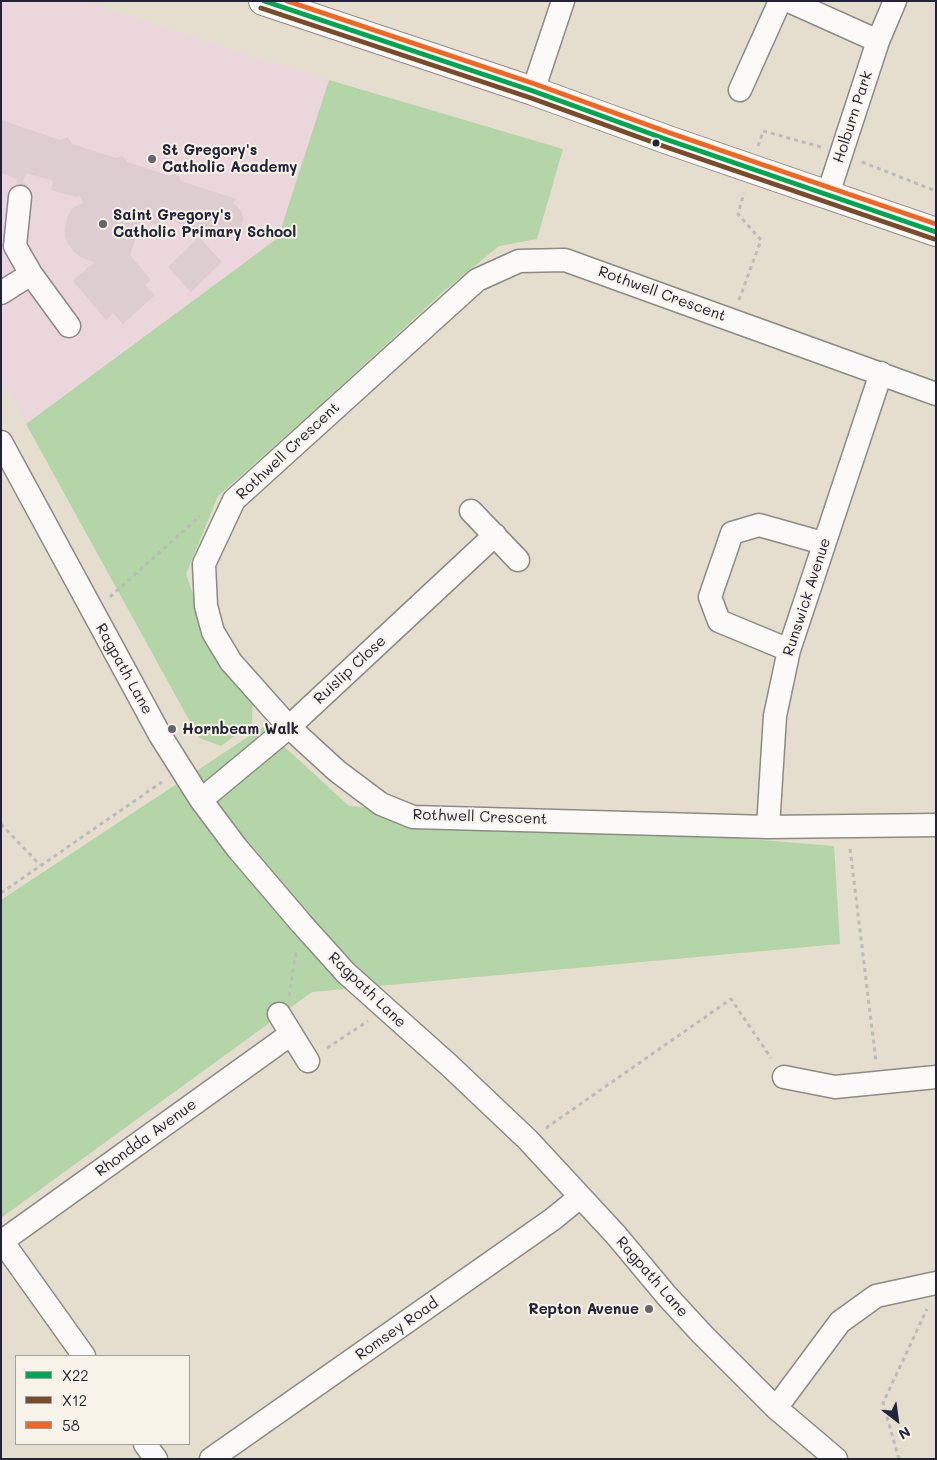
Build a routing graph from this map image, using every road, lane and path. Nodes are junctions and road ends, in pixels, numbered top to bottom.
1 (263, 1) edge
2 (563, 1) edge
3 (780, 1) edge
4 (789, 1) edge
5 (895, 1) edge
6 (878, 41) junction
7 (740, 90) dead end
8 (533, 91) junction
9 (750, 168) junction
10 (828, 194) junction
11 (20, 198) dead end
12 (936, 232) edge
13 (31, 274) junction
14 (1, 293) edge
15 (731, 319) junction
16 (69, 326) dead end
17 (881, 373) junction
18 (936, 394) edge
19 (4, 454) edge
20 (234, 500) junction
21 (471, 511) dead end
22 (494, 535) junction
23 (823, 544) junction
24 (518, 560) dead end
25 (93, 612) junction
26 (789, 650) junction
27 (289, 727) junction
28 (180, 767) junction
29 (202, 800) junction
30 (1, 824) edge
31 (936, 825) edge
32 (848, 826) junction
33 (768, 827) junction
34 (40, 866) junction
35 (1, 893) edge
36 (300, 923) junction
37 (385, 1009) junction
38 (278, 1014) joint
39 (291, 1034) junction
40 (308, 1061) joint
41 (784, 1077) joint
42 (936, 1077) edge
43 (879, 1083) junction
44 (528, 1140) junction
45 (580, 1196) junction
46 (2, 1241) edge
47 (936, 1283) edge
48 (928, 1308) dead end
49 (83, 1355) edge
50 (776, 1408) junction
51 (147, 1445) edge
52 (156, 1459) edge
53 (211, 1459) edge
54 (836, 1459) edge
55 (899, 1459) edge

1 - 8 main road
2 - 8 street
3 - 7 street
4 - 6 street
5 - 6 street, Holburn Park
6 - 10 street, Holburn Park
8 - 9 main road
9 - 10 main road
9 - 15 path
10 - 12 main road
11 - 13 street
13 - 14 street
13 - 16 street
15 - 17 street, Rothwell Crescent
15 - 20 street, Rothwell Crescent
17 - 18 street, Rothwell Crescent
17 - 23 street, Runswick Avenue
19 - 25 street, Ragpath Lane
20 - 25 path
20 - 27 street, Rothwell Crescent
21 - 22 street
22 - 24 street
22 - 27 street, Ruislip Close
23 - 26 street, Runswick Avenue
23 - 26 street
25 - 28 street, Ragpath Lane
26 - 33 street, Runswick Avenue
27 - 29 street, Ruislip Close
27 - 33 street, Rothwell Crescent
28 - 29 street, Ragpath Lane
28 - 34 path
29 - 36 street, Ragpath Lane
30 - 34 path
31 - 32 street, Rothwell Crescent
32 - 33 street, Rothwell Crescent
32 - 43 path
34 - 35 path
36 - 37 street, Ragpath Lane
36 - 38 path
37 - 40 path
37 - 44 street, Ragpath Lane
38 - 39 street
39 - 40 street
39 - 46 street, Rhondda Avenue
41 - 43 street
41 - 44 path
42 - 43 street
44 - 45 street, Ragpath Lane
45 - 50 street, Ragpath Lane
45 - 53 street, Romsey Road
46 - 49 street
47 - 50 street
48 - 55 path
50 - 54 street, Ragpath Lane
51 - 52 street

